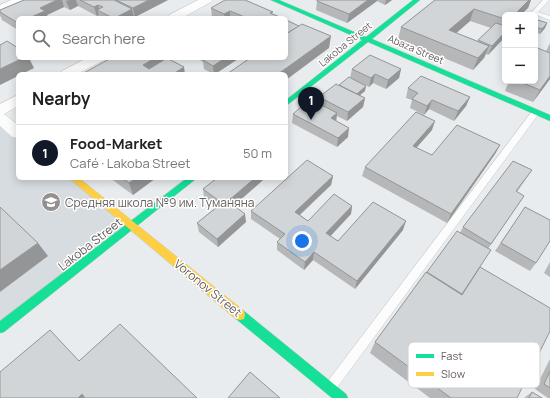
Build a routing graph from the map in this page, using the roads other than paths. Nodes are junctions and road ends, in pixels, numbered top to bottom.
1 (21, 0) edge
2 (207, 0) edge
3 (274, 0) edge
4 (417, 0) edge
5 (546, 0) edge
6 (0, 9) edge
7 (177, 16) edge
8 (550, 18) edge
9 (367, 40) junction
10 (93, 60) edge
11 (71, 72) edge
12 (16, 101) edge
13 (288, 102) edge
14 (0, 110) edge
15 (536, 112) junction
16 (0, 118) edge
17 (550, 118) edge
18 (16, 131) edge
19 (75, 180) edge
20 (191, 180) edge
21 (132, 227) junction
22 (0, 328) edge
23 (330, 388) junction
24 (342, 398) edge

1 - 6 street
2 - 7 street
3 - 9 street, Abaza Street
4 - 9 street, Lakoba Street
5 - 8 lane
9 - 13 street, Lakoba Street
9 - 15 street, Abaza Street
10 - 11 street
12 - 14 street
15 - 17 street, Abaza Street
15 - 23 lane
16 - 18 street
19 - 21 street, Voronov Street
20 - 21 street, Lakoba Street
21 - 22 street, Lakoba Street
21 - 23 street, Voronov Street
23 - 24 street, Voronov Street

